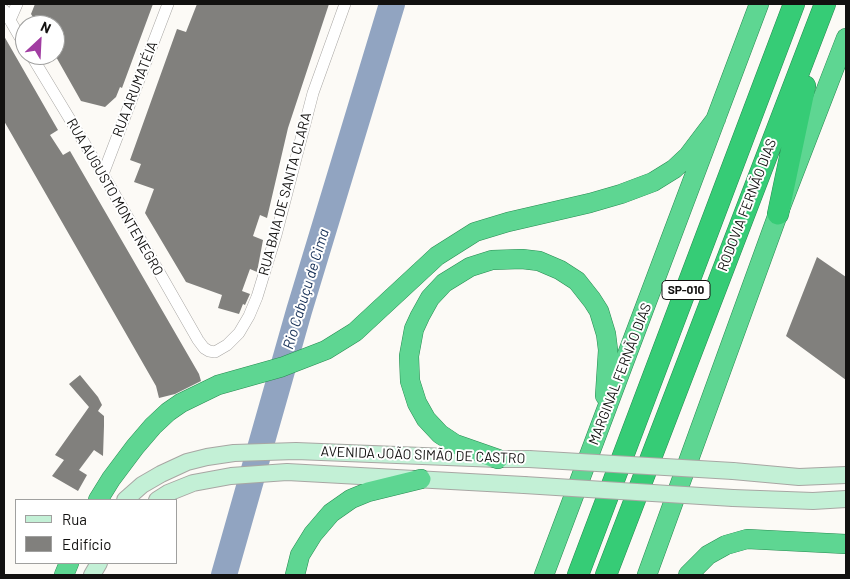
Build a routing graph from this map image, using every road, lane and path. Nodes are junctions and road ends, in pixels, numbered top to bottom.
1 (16, 4) edge
2 (168, 4) edge
3 (345, 4) edge
4 (759, 4) edge
5 (794, 4) edge
6 (4, 10) edge
7 (822, 12) edge
8 (10, 20) junction
9 (15, 29) edge
10 (846, 38) edge
11 (846, 61) edge
12 (37, 65) edge
13 (823, 102) junction
14 (716, 120) junction
15 (102, 174) junction
16 (778, 214) junction
17 (198, 340) joint
18 (602, 420) junction
19 (498, 459) junction
20 (846, 476) edge
21 (421, 478) junction
22 (99, 499) edge
23 (126, 499) edge
24 (159, 499) edge
25 (846, 499) edge
26 (846, 544) edge
27 (75, 564) edge
28 (98, 564) edge
29 (65, 575) edge
30 (92, 575) edge
31 (295, 575) edge
32 (544, 575) edge
33 (578, 575) edge
34 (606, 575) edge
35 (647, 575) edge
36 (688, 575) edge

1 - 8 street
2 - 15 street, RUA ARUMATÉIA
3 - 17 street, RUA BAIA DE SANTA CLARA
4 - 14 highway, MARGINAL FERNÃO DIAS / SP-010
5 - 33 highway, RODOVIA FERNÃO DIAS / SP-010
6 - 8 street
7 - 16 highway
7 - 34 highway, RODOVIA FERNÃO DIAS / SP-010
8 - 9 street
10 - 13 highway
11 - 13 main road
12 - 15 street, RUA AUGUSTO MONTENEGRO
13 - 16 highway
14 - 18 highway, MARGINAL FERNÃO DIAS / SP-010
14 - 22 highway
15 - 17 street, RUA AUGUSTO MONTENEGRO
16 - 35 highway
18 - 19 highway
18 - 32 highway, MARGINAL FERNÃO DIAS / SP-010
19 - 20 main road, AVENIDA JOÃO SIMÃO DE CASTRO, bridge
19 - 23 main road, AVENIDA JOÃO SIMÃO DE CASTRO
21 - 24 main road, AVENIDA JOÃO SIMÃO DE CASTRO
21 - 25 main road, AVENIDA JOÃO SIMÃO DE CASTRO, bridge
21 - 31 highway
26 - 36 highway
27 - 29 main road
28 - 30 main road

